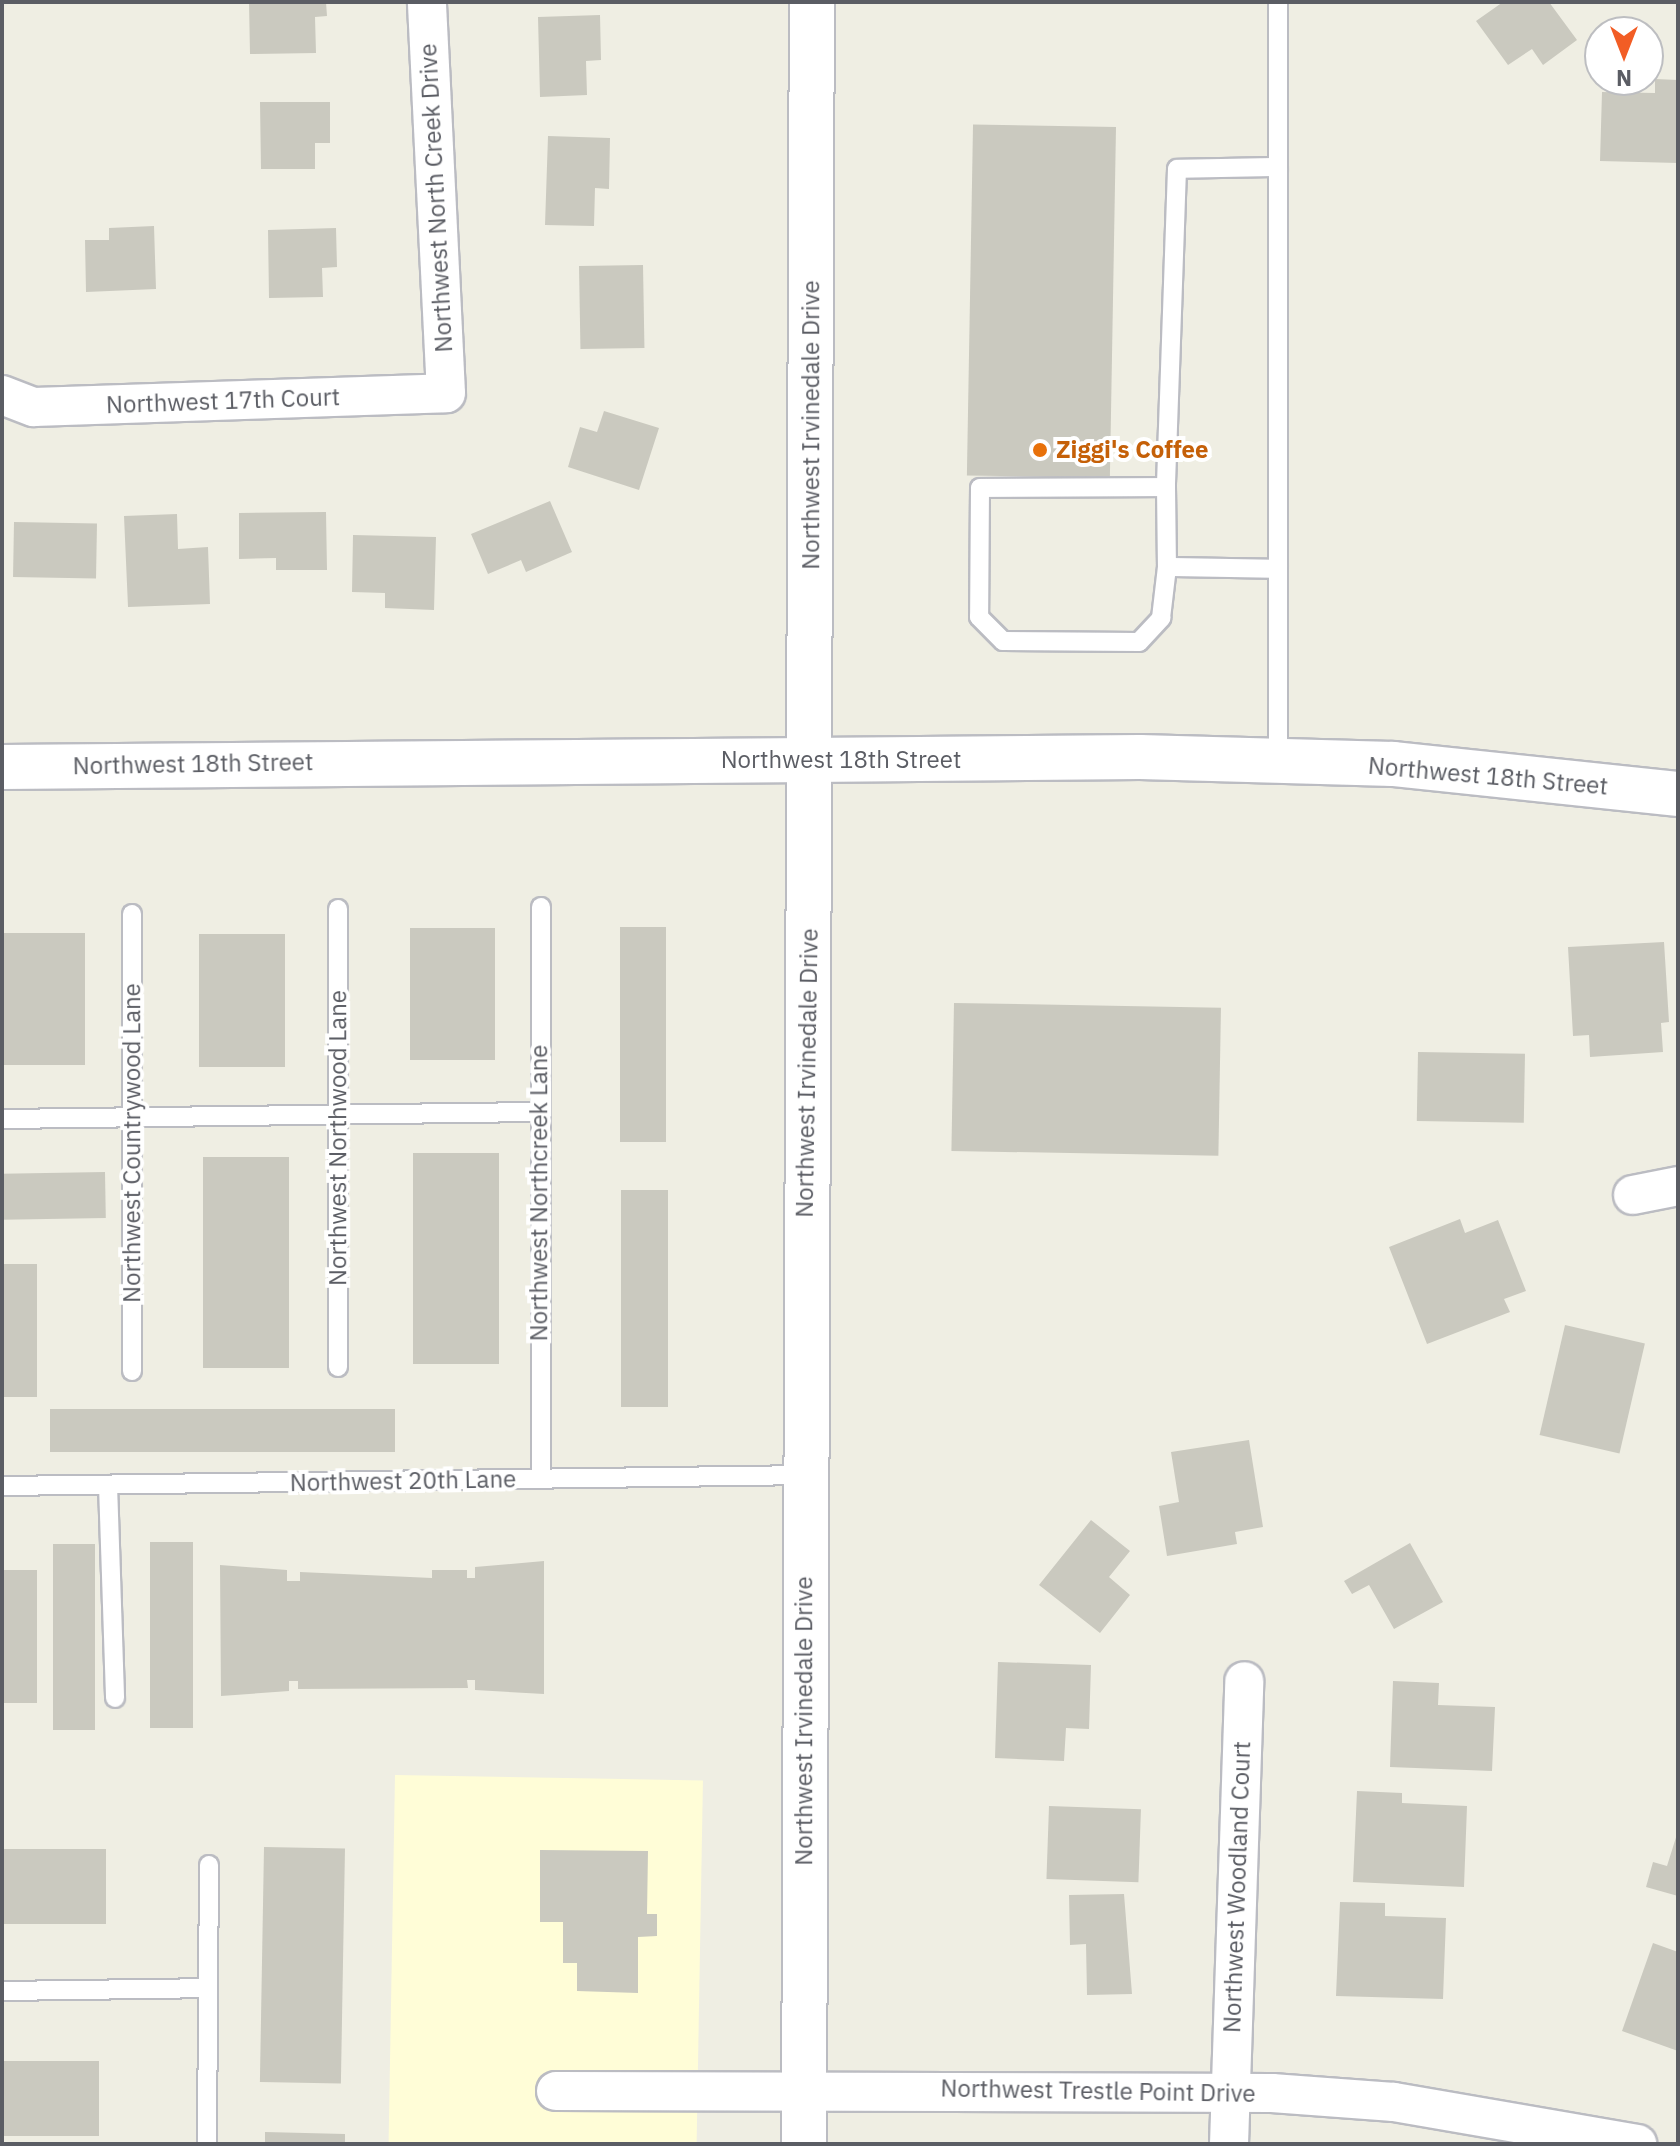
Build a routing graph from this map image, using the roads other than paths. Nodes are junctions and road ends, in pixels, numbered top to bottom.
1 (427, 2) edge
2 (812, 2) edge
3 (1278, 2) edge
4 (1278, 167) junction
5 (446, 393) joint
6 (2, 395) edge
7 (1166, 487) junction
8 (1167, 567) junction
9 (1278, 569) junction
10 (810, 760) junction
11 (1278, 761) junction
12 (2, 767) edge
13 (1678, 794) edge
14 (541, 907) dead end
15 (338, 909) dead end
16 (132, 914) dead end
17 (537, 1112) junction
18 (338, 1115) junction
19 (132, 1117) junction
20 (2, 1119) edge
21 (1678, 1186) edge
22 (1633, 1195) dead end
23 (338, 1367) dead end
24 (132, 1371) dead end
25 (805, 1475) junction
26 (541, 1479) junction
27 (108, 1485) junction
28 (2, 1486) edge
29 (1244, 1681) dead end
30 (115, 1698) dead end
31 (209, 1865) dead end
32 (208, 1988) junction
33 (2, 1991) edge
34 (556, 2091) dead end
35 (1230, 2092) junction
36 (804, 2093) junction
37 (207, 2144) edge
38 (804, 2144) edge
39 (1229, 2144) edge
40 (1637, 2144) edge

1 - 5 street, Northwest North Creek Drive
2 - 10 main road, Northwest Irvinedale Drive
3 - 4 lane
4 - 7 lane
4 - 9 lane
5 - 6 street, Northwest 17th Court
7 - 8 lane
7 - 8 lane
8 - 9 lane
9 - 11 lane
10 - 11 main road, Northwest 18th Street
10 - 12 main road, Northwest 18th Street
10 - 25 main road, Northwest Irvinedale Drive
11 - 13 main road, Northwest 18th Street
14 - 17 lane, Northwest Northcreek Lane
15 - 18 lane, Northwest Northwood Lane
16 - 19 lane, Northwest Countrywood Lane
17 - 18 lane
17 - 26 lane, Northwest Northcreek Lane
18 - 19 lane
18 - 23 lane, Northwest Northwood Lane
19 - 20 lane
19 - 24 lane, Northwest Countrywood Lane
21 - 22 street
25 - 26 lane, Northwest 20th Lane
25 - 36 main road, Northwest Irvinedale Drive
26 - 27 lane, Northwest 20th Lane
27 - 28 lane, Northwest 20th Lane
27 - 30 lane
29 - 35 street, Northwest Woodland Court
31 - 32 lane
32 - 33 lane
32 - 37 lane
34 - 36 street, Northwest Trestle Point Drive
35 - 36 street, Northwest Trestle Point Drive
35 - 39 street, Northwest Woodland Court
35 - 40 street, Northwest Trestle Point Drive
36 - 38 main road, Northwest Irvinedale Drive

